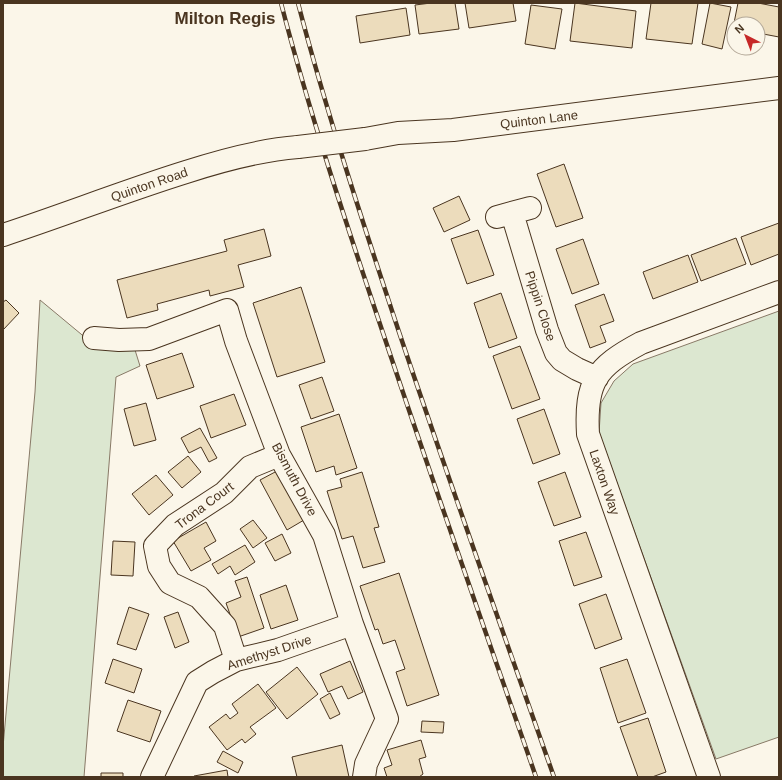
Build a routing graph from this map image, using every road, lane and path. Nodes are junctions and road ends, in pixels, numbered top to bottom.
1 (779, 88) edge
2 (298, 147) joint
3 (513, 213) dead end
4 (3, 235) edge
5 (779, 292) edge
6 (94, 338) dead end
7 (596, 378) junction
8 (279, 454) junction
9 (352, 624) junction
10 (236, 660) junction
11 (152, 777) edge
12 (364, 777) edge
13 (709, 777) edge

1 - 2 street, Quinton Lane, bridge
2 - 4 street, Quinton Road
3 - 7 street, Pippin Close
5 - 7 street, Laxton Way
6 - 8 street, Bismuth Drive
7 - 13 street, Laxton Way
8 - 9 street, Bismuth Drive
8 - 10 street, Trona Court
9 - 10 street, Amethyst Drive
9 - 12 street, Bismuth Drive
10 - 11 street, Amethyst Drive

